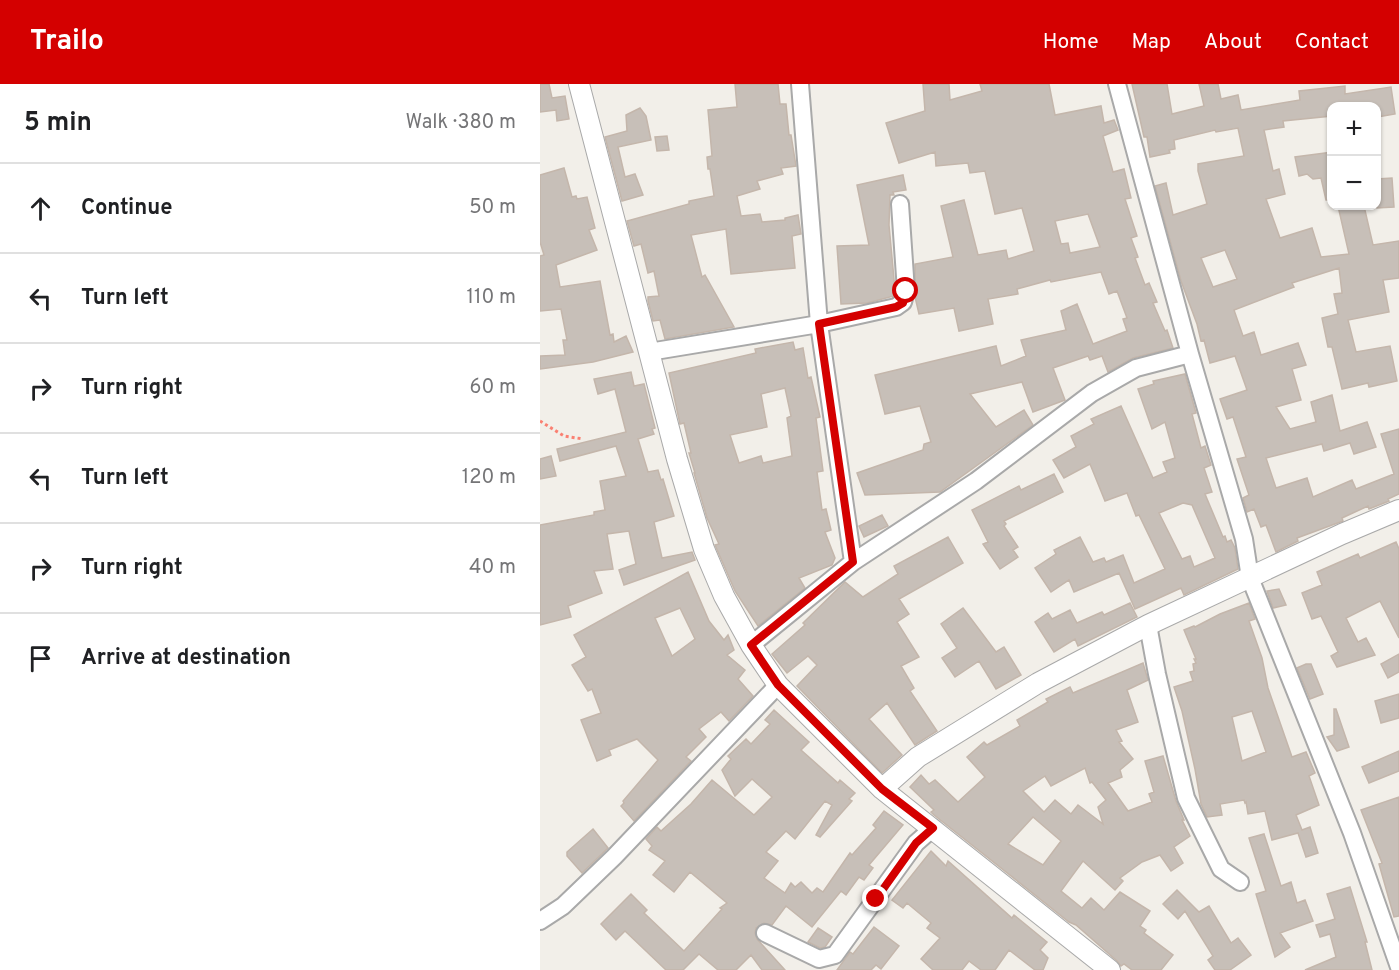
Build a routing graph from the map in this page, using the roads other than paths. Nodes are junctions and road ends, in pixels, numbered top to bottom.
1 (579, 84) edge
2 (800, 84) edge
3 (1117, 84) edge
4 (900, 204) dead end
5 (819, 324) junction
6 (649, 352) junction
7 (1190, 354) junction
8 (1399, 510) edge
9 (853, 562) junction
10 (1250, 578) junction
11 (1148, 625) junction
12 (751, 645) junction
13 (778, 685) junction
14 (882, 789) junction
15 (933, 828) junction
16 (1240, 882) dead end
17 (540, 921) edge
18 (765, 933) dead end
19 (1399, 967) edge
20 (1110, 970) edge

1 - 6 street
2 - 5 street
3 - 7 street
4 - 5 street
5 - 6 street
5 - 9 street
6 - 12 street
7 - 9 street
7 - 10 street
8 - 10 street
9 - 12 street
10 - 11 street
10 - 19 street
11 - 14 street
11 - 16 street
12 - 13 street
13 - 14 street
13 - 17 street
14 - 15 street
15 - 18 street
15 - 20 street

